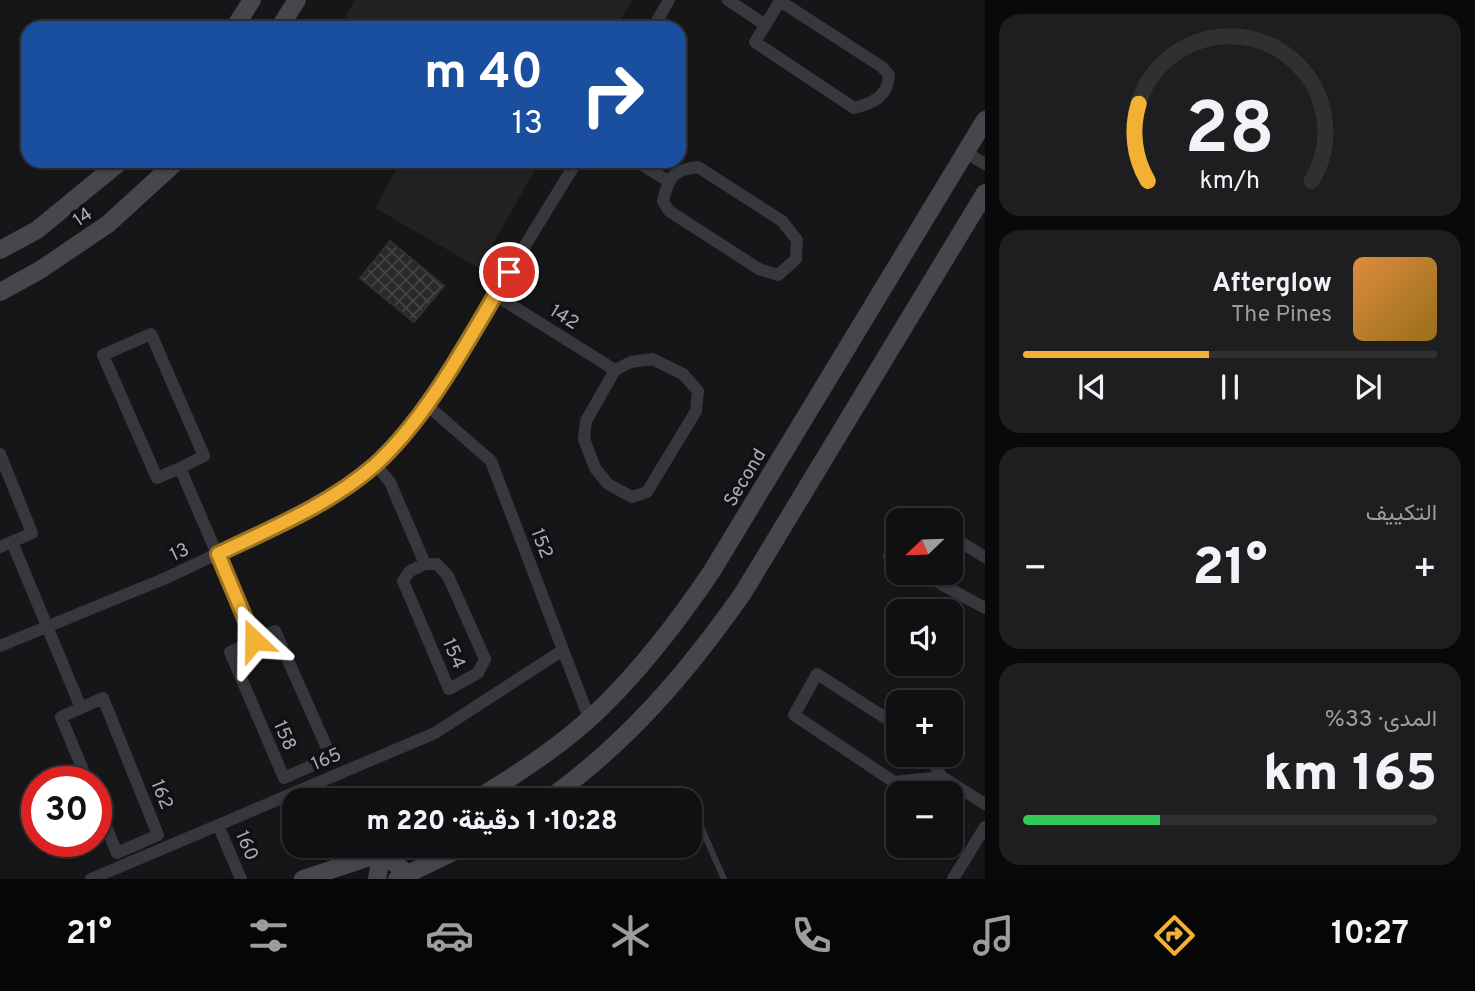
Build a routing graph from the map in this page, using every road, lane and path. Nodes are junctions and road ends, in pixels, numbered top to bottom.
1 (252, 0) edge
2 (297, 0) edge
3 (670, 0) edge
4 (728, 0) edge
5 (238, 21) edge
6 (284, 21) edge
7 (657, 21) edge
8 (764, 24) junction
9 (985, 120) edge
10 (965, 152) junction
11 (985, 164) edge
12 (112, 168) edge
13 (169, 168) edge
14 (573, 168) edge
15 (647, 168) edge
16 (668, 181) junction
17 (985, 193) edge
18 (0, 250) edge
19 (0, 292) edge
20 (495, 295) junction
21 (615, 370) junction
22 (427, 404) junction
23 (0, 454) edge
24 (375, 464) junction
25 (180, 468) junction
26 (6, 544) edge
27 (963, 544) edge
28 (218, 554) junction
29 (985, 557) edge
30 (425, 564) junction
31 (943, 585) edge
32 (985, 608) edge
33 (48, 627) junction
34 (254, 640) junction
35 (0, 646) edge
36 (563, 650) junction
37 (81, 708) junction
38 (589, 718) junction
39 (886, 718) edge
40 (81, 766) edge
41 (935, 767) edge
42 (942, 777) junction
43 (494, 788) edge
44 (564, 788) edge
45 (985, 804) edge
46 (218, 825) junction
47 (702, 827) edge
48 (985, 827) edge
49 (112, 841) edge
50 (363, 858) edge
51 (385, 858) edge
52 (394, 858) edge
53 (442, 858) edge
54 (405, 877) edge
55 (91, 879) edge
56 (241, 879) edge
57 (303, 879) edge
58 (377, 879) edge
59 (724, 879) edge
60 (953, 879) edge

1 - 5 street
2 - 6 street
3 - 7 street
4 - 8 street
8 - 8 street
9 - 10 street, Second
10 - 11 street
10 - 38 street, Second
12 - 18 street, 14
13 - 19 street, 14
14 - 20 street, 13
15 - 16 street
16 - 16 street
17 - 44 street
20 - 21 street, 142
20 - 22 street, 13
21 - 21 street
22 - 24 street, 13
22 - 36 street, 152
23 - 26 street
24 - 28 street, 13
24 - 30 street
25 - 25 street
25 - 28 street
26 - 33 street
27 - 29 street
28 - 33 street, 13
28 - 34 street
30 - 30 street, 154
31 - 32 street
33 - 35 street, 13
33 - 37 street
34 - 34 street, 158
36 - 38 street, 152
36 - 46 street, 165
37 - 40 street
37 - 49 street, 162
38 - 43 street, Second
39 - 42 street
41 - 42 street
42 - 45 street
46 - 55 street, 165
46 - 56 street, 160
47 - 59 lane
48 - 60 street
50 - 57 street
51 - 58 street
52 - 54 street
53 - 54 street

